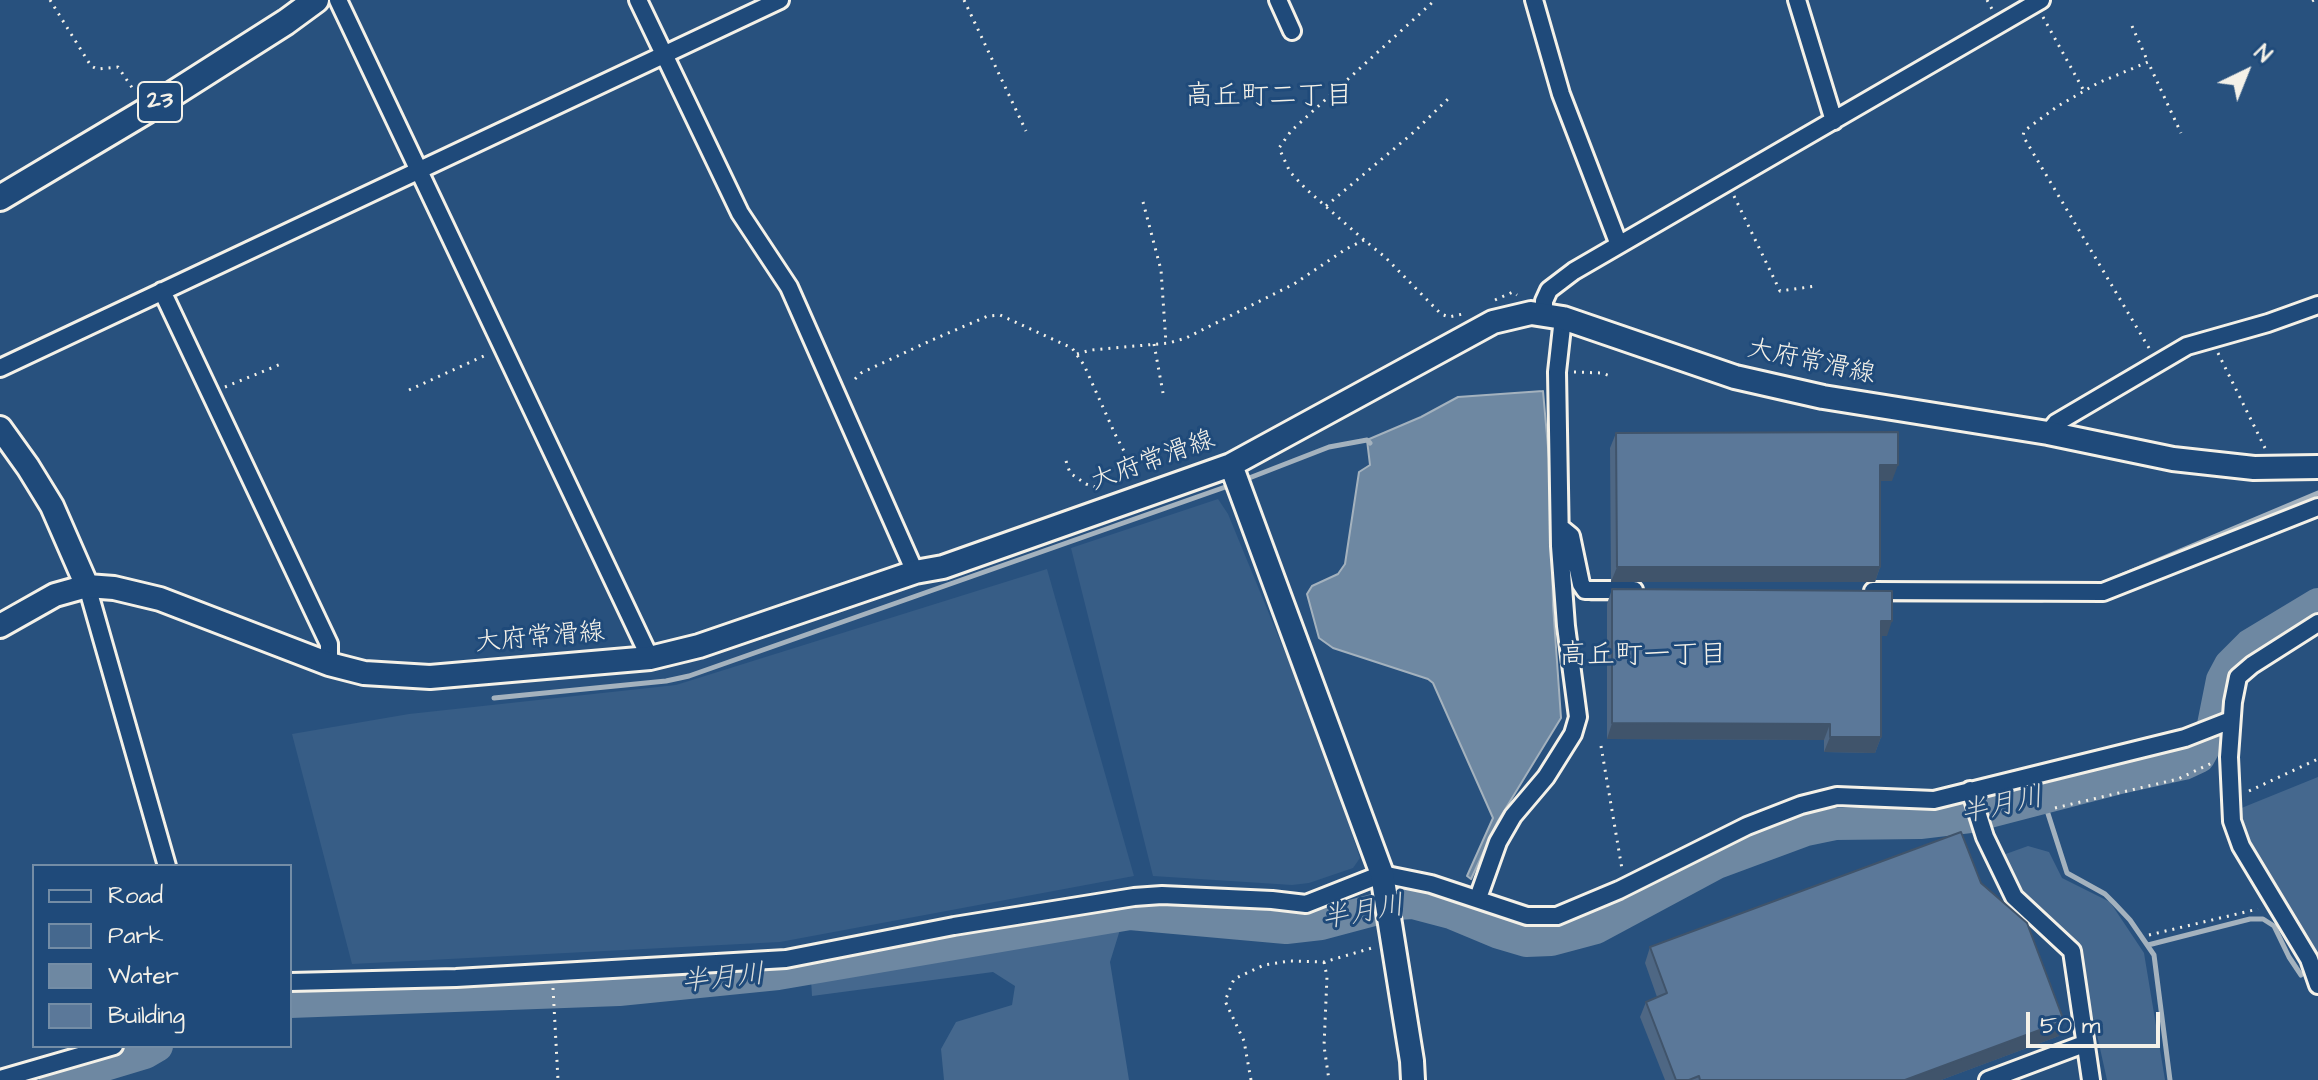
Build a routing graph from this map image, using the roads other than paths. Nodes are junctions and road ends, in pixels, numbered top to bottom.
1 (316, 0) edge
2 (338, 0) edge
3 (638, 0) edge
4 (780, 0) edge
5 (1278, 0) edge
6 (1534, 0) edge
7 (1797, 0) edge
8 (2038, 2) edge
9 (1292, 31) dead end
10 (663, 54) junction
11 (1834, 121) junction
12 (420, 169) junction
13 (0, 198) edge
14 (1619, 245) junction
15 (162, 291) junction
16 (2318, 305) edge
17 (1546, 315) junction
18 (0, 368) edge
19 (0, 428) edge
20 (2048, 433) junction
21 (1231, 465) junction
22 (2318, 467) edge
23 (2318, 507) edge
24 (1560, 527) junction
25 (915, 572) junction
26 (87, 586) junction
27 (1648, 590) edge
28 (1852, 591) edge
29 (2318, 623) edge
30 (0, 626) edge
31 (650, 658) junction
32 (329, 664) junction
33 (2226, 721) junction
34 (1972, 798) junction
35 (166, 864) edge
36 (1383, 882) junction
37 (1478, 898) junction
38 (292, 982) edge
39 (2318, 985) edge
40 (2084, 1044) junction
41 (107, 1048) edge
42 (0, 1079) edge
43 (1413, 1080) edge
44 (1988, 1080) edge
45 (2091, 1080) edge

1 - 13 main road, 23
2 - 12 street
3 - 10 street
4 - 10 street
5 - 9 street
6 - 14 street
7 - 11 street
8 - 11 street
10 - 12 street
10 - 25 street
11 - 14 street
12 - 15 street
12 - 31 street
14 - 17 street
15 - 18 street
15 - 32 street
16 - 20 street
17 - 20 main road, 大府常滑線
17 - 21 main road, 大府常滑線
17 - 24 street
19 - 26 main road
20 - 22 main road, 大府常滑線
21 - 25 main road, 大府常滑線
21 - 36 main road
23 - 28 street
24 - 27 street
24 - 37 street
25 - 31 main road, 大府常滑線
26 - 30 main road, 大府常滑線
26 - 32 main road, 大府常滑線
26 - 35 street
29 - 33 street
31 - 32 main road, 大府常滑線
33 - 34 street
33 - 39 street
34 - 37 street
34 - 40 street
36 - 37 street
36 - 38 street
36 - 43 main road
40 - 44 street
40 - 45 street
41 - 42 street

